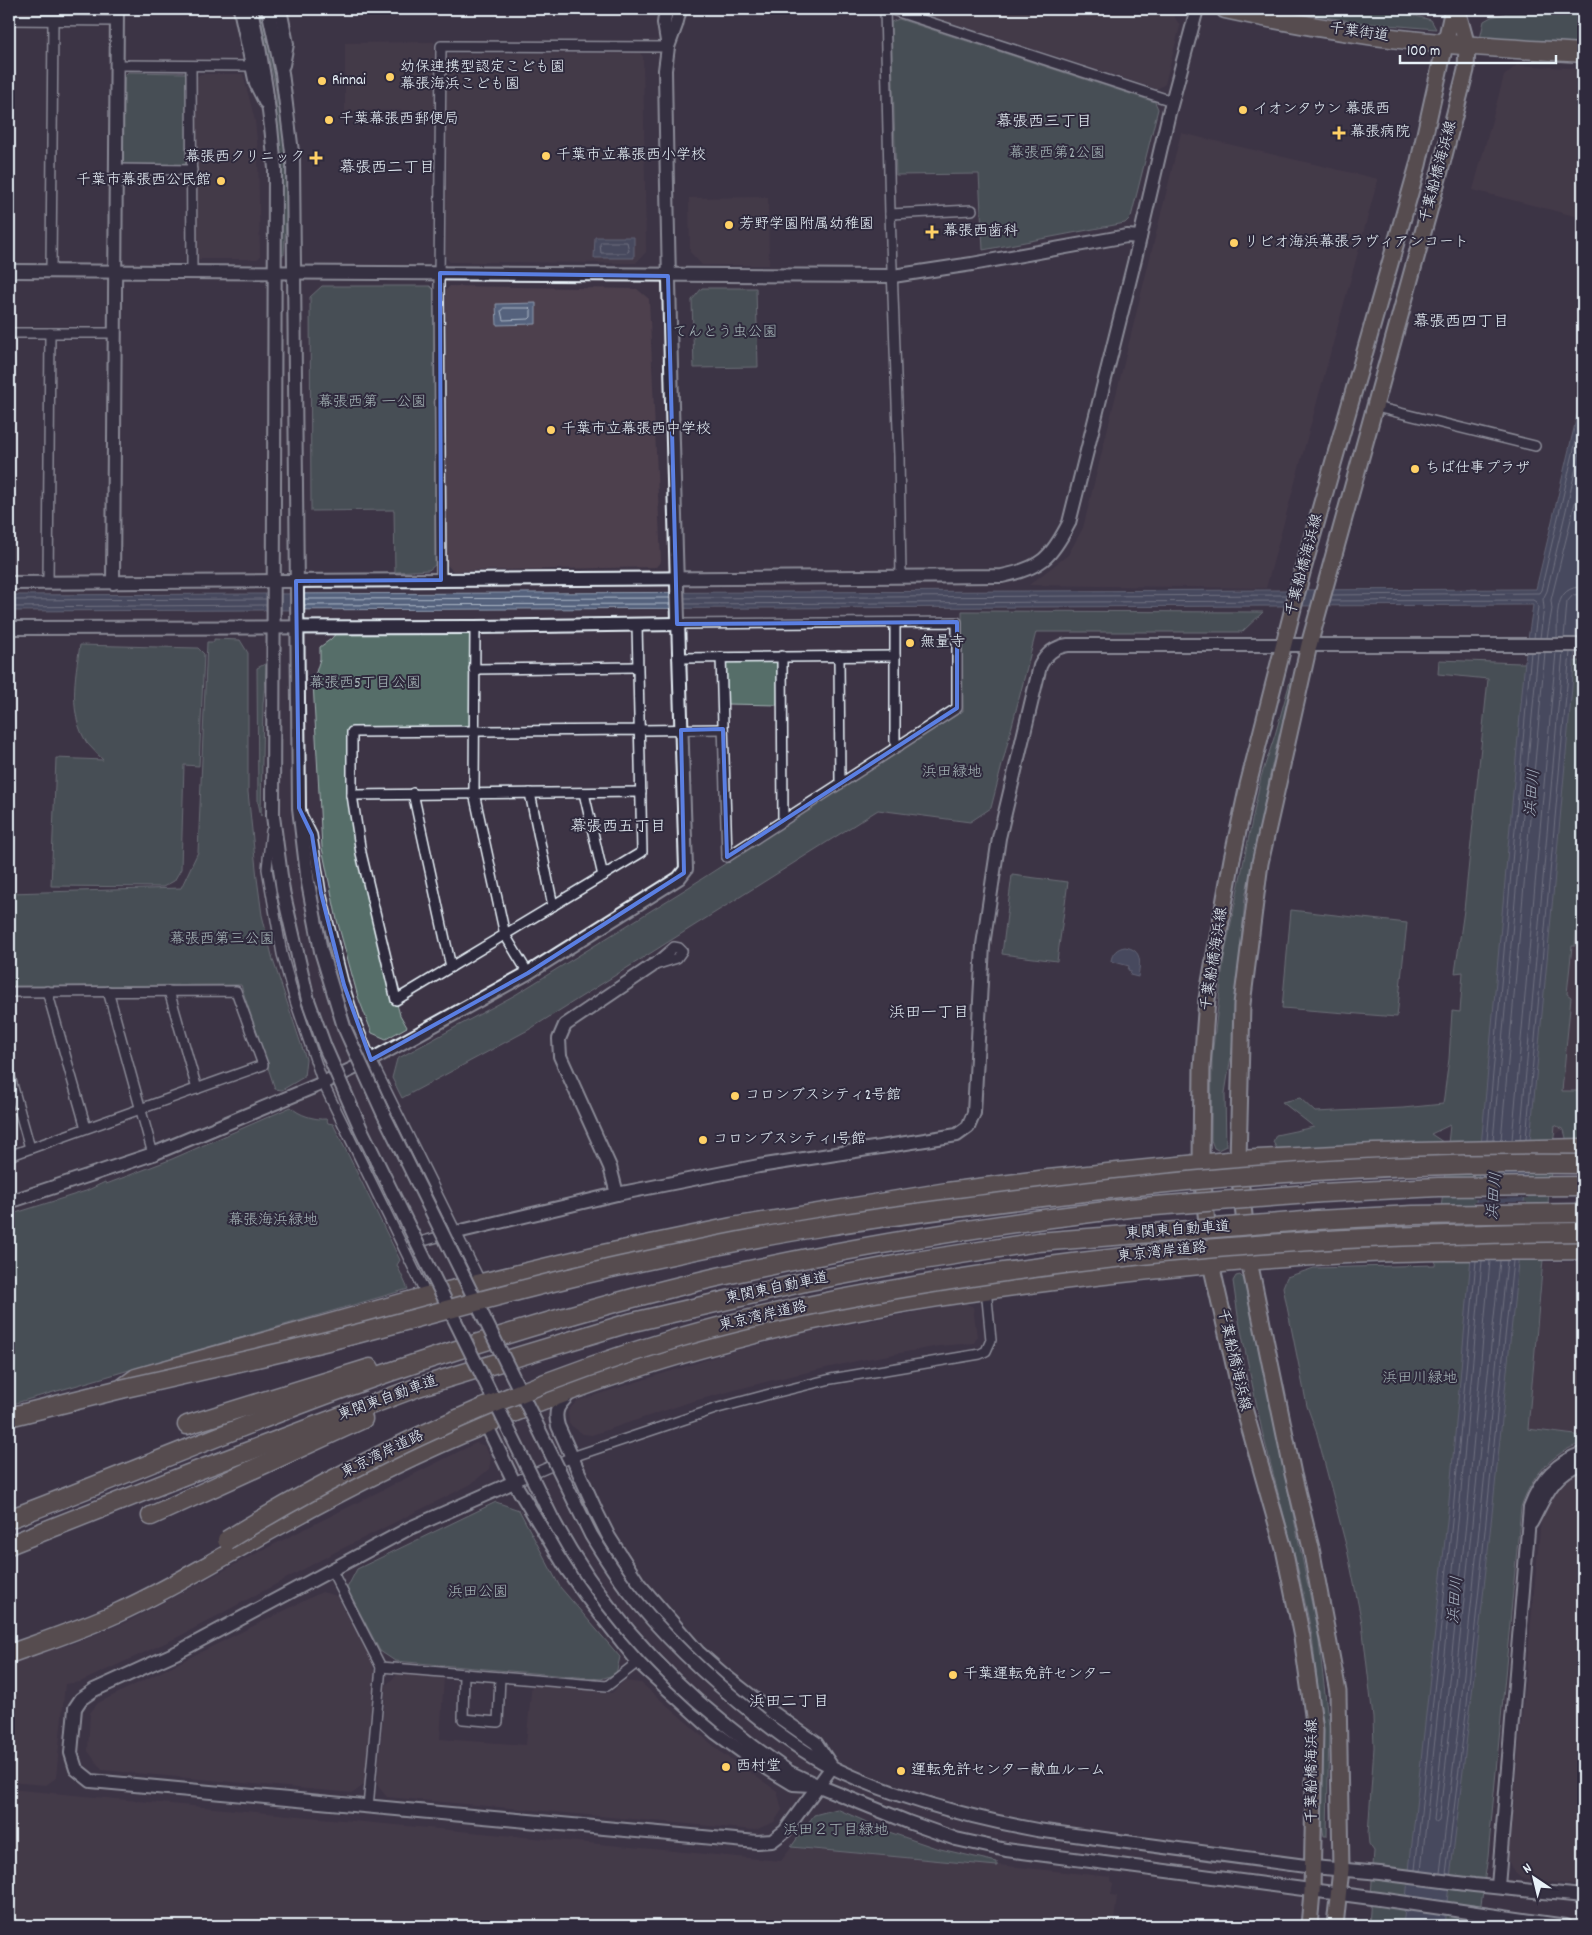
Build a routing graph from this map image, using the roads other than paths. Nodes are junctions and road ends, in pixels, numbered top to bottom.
1 (240, 9) edge
2 (251, 9) edge
3 (280, 9) edge
4 (666, 9) edge
5 (680, 9) edge
6 (885, 9) edge
7 (889, 9) edge
8 (1197, 9) edge
9 (1226, 9) edge
10 (1455, 9) edge
11 (117, 15) edge
12 (270, 15) edge
13 (9, 20) edge
14 (53, 21) junction
15 (1444, 43) junction
16 (1467, 46) junction
17 (668, 47) junction
18 (1583, 53) edge
19 (117, 65) junction
20 (191, 66) junction
21 (252, 66) junction
22 (282, 73) junction
23 (1172, 101) junction
24 (271, 116) junction
25 (116, 169) junction
26 (192, 170) junction
27 (972, 210) dead end
28 (890, 214) junction
29 (1140, 237) junction
30 (9, 270) edge
31 (51, 271) junction
32 (115, 271) junction
33 (192, 272) junction
34 (275, 272) junction
35 (294, 272) junction
36 (440, 273) junction
37 (668, 276) junction
38 (893, 276) junction
39 (9, 333) edge
40 (50, 333) junction
41 (115, 333) junction
42 (1376, 407) junction
43 (1535, 446) dead end
44 (901, 576) junction
45 (676, 578) junction
46 (441, 580) junction
47 (9, 583) edge
48 (48, 583) junction
49 (113, 583) junction
50 (274, 585) junction
51 (296, 585) junction
52 (297, 622) junction
53 (895, 623) junction
54 (274, 624) junction
55 (677, 624) junction
56 (637, 625) junction
57 (475, 627) junction
58 (9, 628) edge
59 (1283, 645) junction
60 (1309, 645) junction
61 (1583, 645) edge
62 (782, 656) junction
63 (839, 656) junction
64 (895, 656) junction
65 (722, 657) junction
66 (678, 658) junction
67 (637, 667) junction
68 (474, 669) junction
69 (723, 729) junction
70 (639, 730) junction
71 (681, 730) junction
72 (474, 731) junction
73 (898, 746) junction
74 (840, 784) junction
75 (640, 792) junction
76 (414, 793) junction
77 (474, 793) junction
78 (530, 793) junction
79 (584, 793) junction
80 (352, 795) junction
81 (299, 808) junction
82 (273, 816) junction
83 (783, 821) junction
84 (603, 876) junction
85 (554, 906) junction
86 (505, 936) junction
87 (652, 966) dead end
88 (451, 967) junction
89 (528, 973) junction
90 (47, 991) junction
91 (108, 991) junction
92 (169, 991) junction
93 (9, 992) edge
94 (371, 1060) junction
95 (9, 1073) edge
96 (323, 1082) junction
97 (197, 1089) junction
98 (141, 1108) junction
99 (86, 1128) junction
100 (30, 1148) junction
101 (1582, 1153) edge
102 (154, 1154) junction
103 (9, 1156) edge
104 (1238, 1160) junction
105 (1201, 1163) junction
106 (1583, 1186) edge
107 (617, 1194) junction
108 (9, 1202) edge
109 (1583, 1213) edge
110 (458, 1232) junction
111 (1583, 1232) edge
112 (404, 1246) junction
113 (1583, 1250) edge
114 (1249, 1260) junction
115 (1211, 1264) junction
116 (481, 1283) junction
117 (986, 1289) junction
118 (427, 1296) junction
119 (430, 1358) junction
120 (418, 1387) junction
121 (120, 1389) junction
122 (572, 1391) junction
123 (9, 1417) edge
124 (486, 1424) junction
125 (187, 1425) dead end
126 (1583, 1452) edge
127 (572, 1457) junction
128 (1583, 1463) edge
129 (514, 1482) junction
130 (151, 1516) dead end
131 (9, 1519) edge
132 (1528, 1528) junction
133 (9, 1544) edge
134 (331, 1569) junction
135 (9, 1648) edge
136 (9, 1654) edge
137 (638, 1662) junction
138 (381, 1667) junction
139 (464, 1674) junction
140 (500, 1677) junction
141 (832, 1767) junction
142 (819, 1786) junction
143 (368, 1807) junction
144 (1313, 1867) junction
145 (1340, 1869) junction
146 (1498, 1886) junction
147 (1312, 1892) junction
148 (1338, 1895) junction
149 (1583, 1896) edge
150 (1492, 1922) edge
151 (1309, 1926) edge
152 (1335, 1926) edge
153 (1566, 1926) edge

1 - 21 street
2 - 24 street
3 - 22 street
4 - 17 street
5 - 17 street
6 - 28 street
7 - 23 street
8 - 23 street
9 - 15 highway, 千葉街道
10 - 15 main road, 千葉船橋海浜線
10 - 16 main road, 千葉船橋海浜線
11 - 14 street
11 - 19 street
12 - 22 street
13 - 14 street
14 - 31 street
15 - 16 highway, 千葉街道
15 - 59 main road, 千葉船橋海浜線
16 - 18 highway, 千葉街道
16 - 42 main road, 千葉船橋海浜線
17 - 36 street
17 - 37 street
19 - 20 street
19 - 25 street
20 - 21 street
20 - 26 street
21 - 24 street
22 - 35 street
23 - 29 street
24 - 34 street
25 - 26 street
25 - 32 street
26 - 33 street
27 - 28 street
28 - 38 street
29 - 38 street
29 - 44 street
30 - 31 street
31 - 32 street
32 - 33 street
32 - 41 street
33 - 34 street
34 - 35 street
34 - 50 street
35 - 36 street
35 - 51 street
36 - 37 street
36 - 46 street
37 - 38 street
37 - 45 street
38 - 44 street
39 - 40 street
40 - 41 street
40 - 48 street
41 - 49 street
42 - 43 street
42 - 60 main road, 千葉船橋海浜線
44 - 45 street
45 - 46 street
45 - 55 street
46 - 51 street
47 - 48 street
48 - 49 street
49 - 50 street
50 - 51 street
50 - 54 street
51 - 52 street
52 - 54 street
52 - 57 street
52 - 81 street
53 - 55 street
53 - 64 street
53 - 73 street
54 - 58 street
54 - 82 street
55 - 56 street
55 - 66 street
56 - 57 street
56 - 67 street
57 - 68 street
59 - 60 street
59 - 105 main road, 千葉船橋海浜線
59 - 107 street
60 - 61 street
60 - 104 main road, 千葉船橋海浜線
62 - 63 street
62 - 65 street
62 - 83 street
63 - 64 street
63 - 74 street
64 - 73 street
65 - 66 street
65 - 69 street
66 - 71 street
67 - 68 street
67 - 70 street
68 - 72 street
69 - 71 street
69 - 83 street
70 - 71 street
70 - 72 street
70 - 75 street
71 - 89 street
72 - 77 street
72 - 80 street
73 - 74 street
74 - 83 street
75 - 79 street
75 - 84 street
76 - 77 street
76 - 80 street
76 - 88 street
77 - 78 street
77 - 86 street
78 - 79 street
78 - 85 street
79 - 84 street
80 - 88 street
81 - 94 street
81 - 141 street, bridge
82 - 96 street
82 - 142 street, bridge
84 - 85 street
85 - 86 street
86 - 88 street
86 - 89 street
87 - 107 street
89 - 94 street
90 - 91 street
90 - 93 street
90 - 99 street
91 - 92 street
91 - 98 street
92 - 97 street
92 - 97 street
94 - 96 street
94 - 110 street
95 - 100 street
96 - 102 street
96 - 112 street
97 - 98 street
98 - 99 street
98 - 102 street
99 - 100 street
100 - 103 street
101 - 104 highway
101 - 121 highway, bridge
102 - 108 street
104 - 105 highway
104 - 114 main road, 千葉船橋海浜線
105 - 115 main road, 千葉船橋海浜線
105 - 116 highway
106 - 119 highway, 東関東自動車道, bridge
107 - 110 street
109 - 120 highway, 東関東自動車道, bridge
110 - 112 street
110 - 116 street
111 - 135 highway, 東京湾岸道路, bridge
112 - 118 street
113 - 114 highway
114 - 115 highway
114 - 145 main road, 千葉船橋海浜線
115 - 117 highway
115 - 144 main road, 千葉船橋海浜線
116 - 118 highway
117 - 122 highway
117 - 127 street
118 - 121 highway
119 - 125 highway
119 - 131 highway, 東関東自動車道
120 - 130 highway
120 - 133 highway, 東関東自動車道
121 - 123 highway
122 - 124 highway
122 - 127 street
124 - 129 street
124 - 136 highway
126 - 132 street
127 - 129 street
127 - 141 street
128 - 132 street
129 - 134 street
129 - 137 street
132 - 146 street
134 - 138 street
134 - 143 street
137 - 140 street
137 - 142 street
138 - 139 street
138 - 143 street
139 - 140 street
139 - 140 street
141 - 142 street
141 - 144 street
142 - 143 street
142 - 147 street
144 - 145 street
144 - 147 main road, 千葉船橋海浜線
145 - 146 street
145 - 148 main road, 千葉船橋海浜線
146 - 149 street
147 - 148 street
147 - 151 main road, 千葉船橋海浜線
148 - 150 street
148 - 152 main road, 千葉船橋海浜線
150 - 153 street

